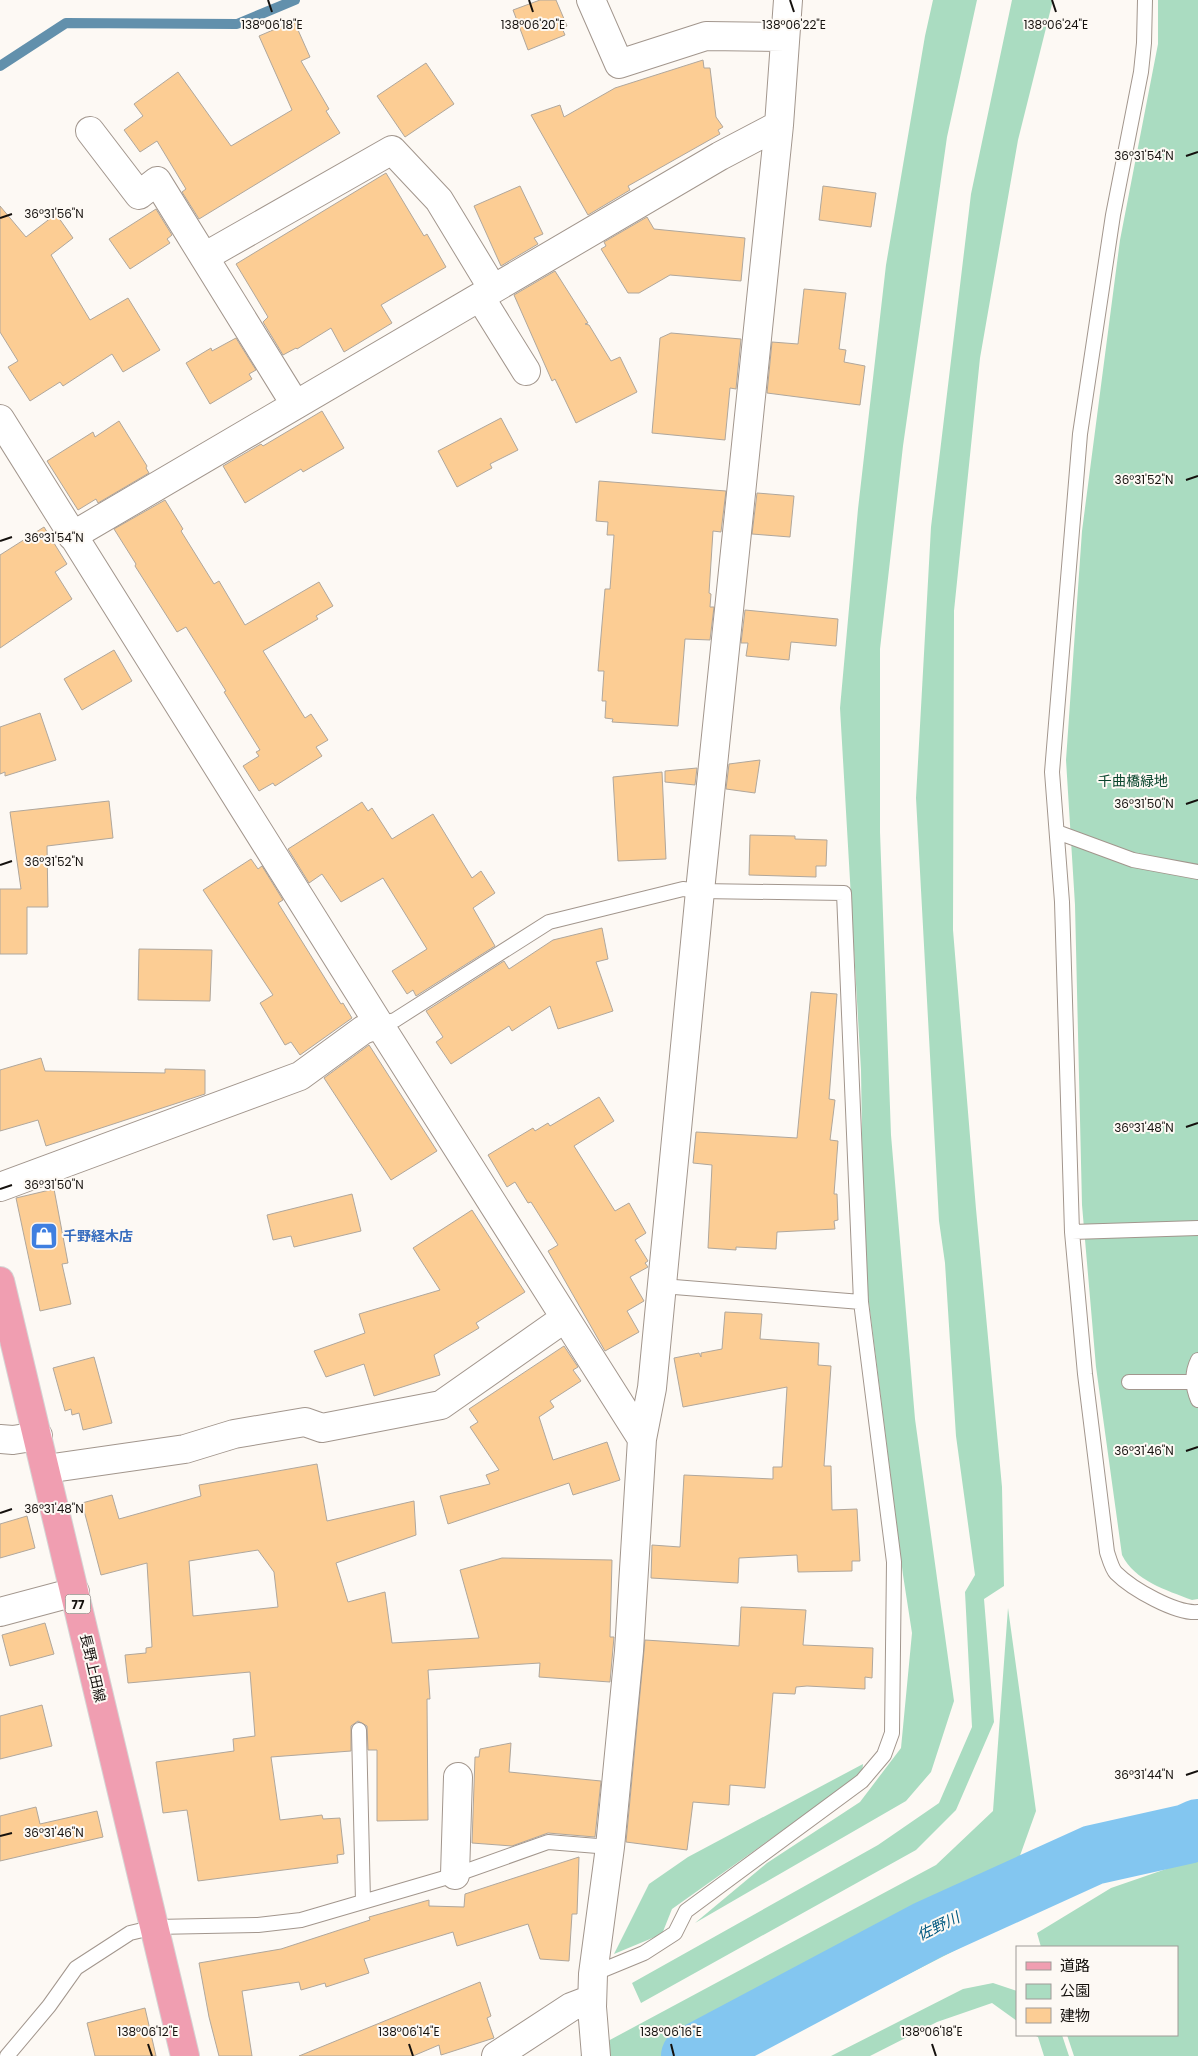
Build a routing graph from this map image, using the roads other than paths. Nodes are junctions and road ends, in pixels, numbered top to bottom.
1 (591, 0) edge
2 (788, 0) edge
3 (1145, 0) edge
4 (785, 37) junction
5 (779, 126) junction
6 (90, 131) dead end
7 (204, 257) junction
8 (487, 293) junction
9 (526, 372) dead end
10 (295, 404) junction
11 (0, 419) edge
12 (72, 536) junction
13 (1057, 832) junction
14 (1198, 872) edge
15 (700, 891) junction
16 (379, 1024) junction
17 (0, 1187) edge
18 (1198, 1228) edge
19 (1072, 1232) junction
20 (0, 1281) edge
21 (662, 1286) junction
22 (861, 1302) junction
23 (565, 1318) junction
24 (1198, 1360) edge
25 (1129, 1382) dead end
26 (1193, 1382) junction
27 (1198, 1400) edge
28 (38, 1436) junction
29 (0, 1439) edge
30 (642, 1439) junction
31 (46, 1469) junction
32 (75, 1592) junction
33 (0, 1612) edge
34 (1198, 1612) edge
35 (359, 1730) dead end
36 (458, 1777) dead end
37 (610, 1847) junction
38 (456, 1875) junction
39 (363, 1902) junction
40 (155, 1928) junction
41 (593, 1993) junction
42 (7, 2056) edge
43 (185, 2056) edge
44 (496, 2056) edge
45 (596, 2056) edge

1 - 4 street
2 - 4 street
3 - 13 lane
4 - 5 street
5 - 8 street
5 - 15 street
6 - 7 street
7 - 8 street
7 - 10 street
8 - 9 street
8 - 10 street
10 - 12 street
11 - 12 street
12 - 16 street
13 - 14 lane
13 - 19 lane
15 - 16 lane
15 - 21 street
15 - 22 lane
16 - 17 street
16 - 23 street
18 - 19 lane
19 - 34 lane
20 - 28 main road, 長野上田線 / 77
21 - 22 lane
21 - 30 street
22 - 41 lane
23 - 30 street
23 - 31 street
24 - 26 lane
25 - 26 lane
26 - 27 lane
28 - 29 street
28 - 31 main road, 長野上田線 / 77
30 - 37 street
31 - 32 main road, 長野上田線 / 77
32 - 33 street
32 - 40 main road, 長野上田線 / 77
35 - 39 lane
36 - 38 street
37 - 38 lane
37 - 41 street
38 - 39 lane
39 - 40 lane
40 - 42 lane
40 - 43 main road, 長野上田線 / 77
41 - 44 street
41 - 45 street

